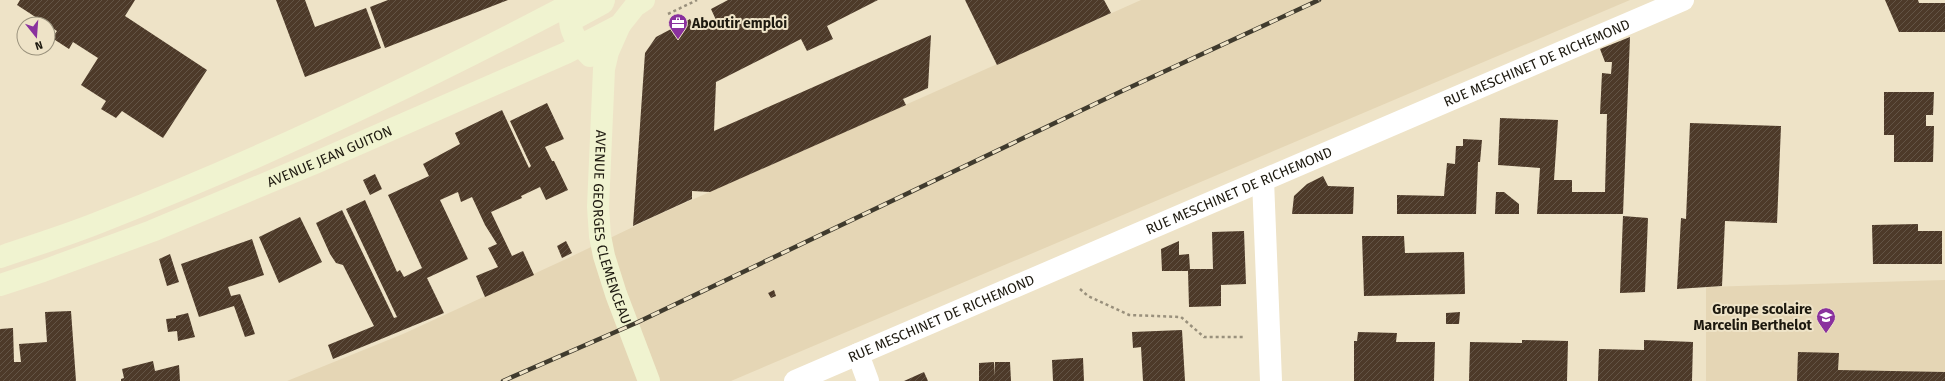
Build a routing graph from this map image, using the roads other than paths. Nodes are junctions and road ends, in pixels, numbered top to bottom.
1 (578, 0) edge
2 (604, 0) edge
3 (644, 0) edge
4 (1683, 0) edge
5 (620, 25) junction
6 (580, 46) junction
7 (604, 69) junction
8 (1263, 180) junction
9 (0, 257) edge
10 (0, 285) edge
11 (858, 354) junction
12 (649, 381) edge
13 (795, 381) edge
14 (868, 381) edge
15 (1271, 381) edge

1 - 9 main road, AVENUE JEAN GUITON
2 - 6 main road
3 - 5 main road, AVENUE JEAN GUITON
4 - 8 street, RUE MESCHINET DE RICHEMOND
5 - 6 main road, AVENUE JEAN GUITON
5 - 7 main road, AVENUE GEORGES CLEMENCEAU
6 - 7 main road
6 - 10 main road, AVENUE JEAN GUITON
7 - 12 main road, AVENUE GEORGES CLEMENCEAU
8 - 11 street, RUE MESCHINET DE RICHEMOND
8 - 15 street
11 - 13 street, RUE MESCHINET DE RICHEMOND
11 - 14 street

